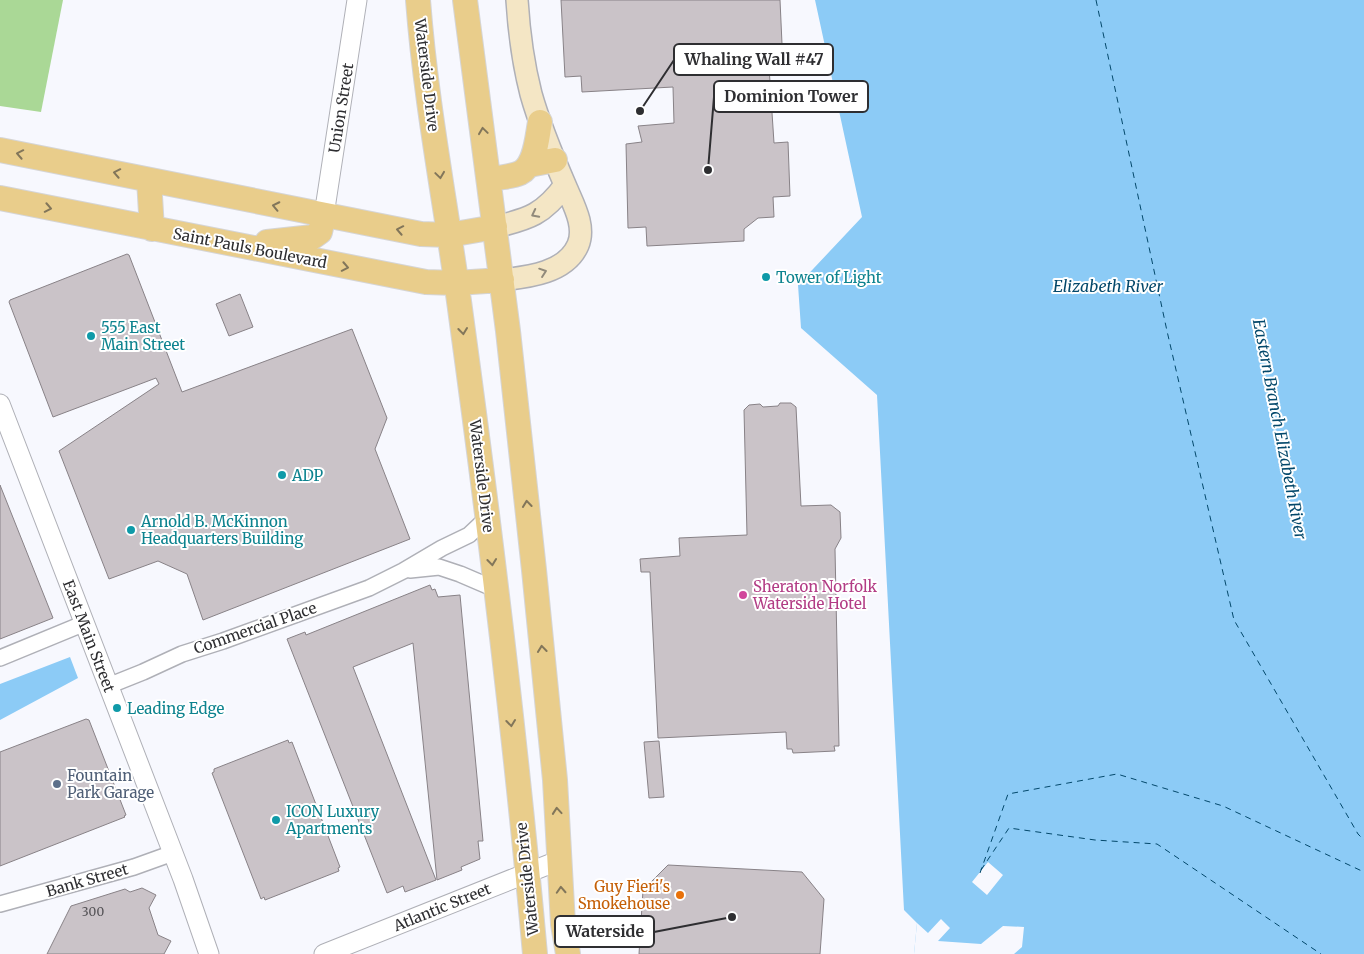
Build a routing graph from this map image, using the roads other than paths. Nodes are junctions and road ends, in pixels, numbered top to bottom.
1 (357, 0) edge
2 (418, 0) edge
3 (465, 0) edge
4 (517, 0) edge
5 (540, 122) junction
6 (0, 150) edge
7 (555, 160) junction
8 (529, 164) junction
9 (149, 180) junction
10 (489, 180) junction
11 (565, 185) junction
12 (0, 198) edge
13 (324, 215) junction
14 (495, 227) junction
15 (152, 229) junction
16 (449, 235) junction
17 (228, 244) junction
18 (502, 280) junction
19 (456, 283) junction
20 (0, 404) edge
21 (487, 518) junction
22 (403, 571) junction
23 (495, 589) junction
24 (86, 623) junction
25 (0, 658) edge
26 (108, 686) junction
27 (172, 853) junction
28 (560, 860) junction
29 (528, 873) junction
30 (0, 904) edge
31 (209, 954) edge
32 (324, 954) edge
33 (534, 954) edge
34 (568, 954) edge

1 - 13 street, Union Street
2 -> 16 main road, Waterside Drive
10 -> 3 main road, Waterside Drive
4 - 5 main road
5 - 7 main road
5 - 8 main road
9 -> 6 main road
7 - 8 main road
7 - 11 main road
8 - 10 main road
13 -> 9 main road
9 - 15 main road
10 - 14 main road, Waterside Drive
11 -> 14 main road
18 -> 11 main road
12 -> 15 main road, Saint Pauls Boulevard
16 -> 13 main road
13 - 17 main road
14 - 16 main road
14 - 18 main road, Waterside Drive
15 - 17 main road, Saint Pauls Boulevard
16 - 19 main road, Waterside Drive
17 -> 19 main road, Saint Pauls Boulevard
18 - 19 main road, Saint Pauls Boulevard
28 -> 18 main road, Waterside Drive
19 -> 21 main road, Waterside Drive
20 - 24 street, East Main Street
21 - 22 street, Commercial Place
21 -> 23 main road, Waterside Drive
22 - 23 street, Commercial Place
22 - 26 street, Commercial Place
23 -> 29 main road, Waterside Drive
24 - 25 street
24 - 26 street, East Main Street
26 - 27 street, East Main Street
27 - 30 street, Bank Street
27 - 31 street, East Main Street
28 - 29 street, Atlantic Street
34 -> 28 main road, Waterside Drive
29 - 32 street, Atlantic Street
29 - 33 main road, Waterside Drive

